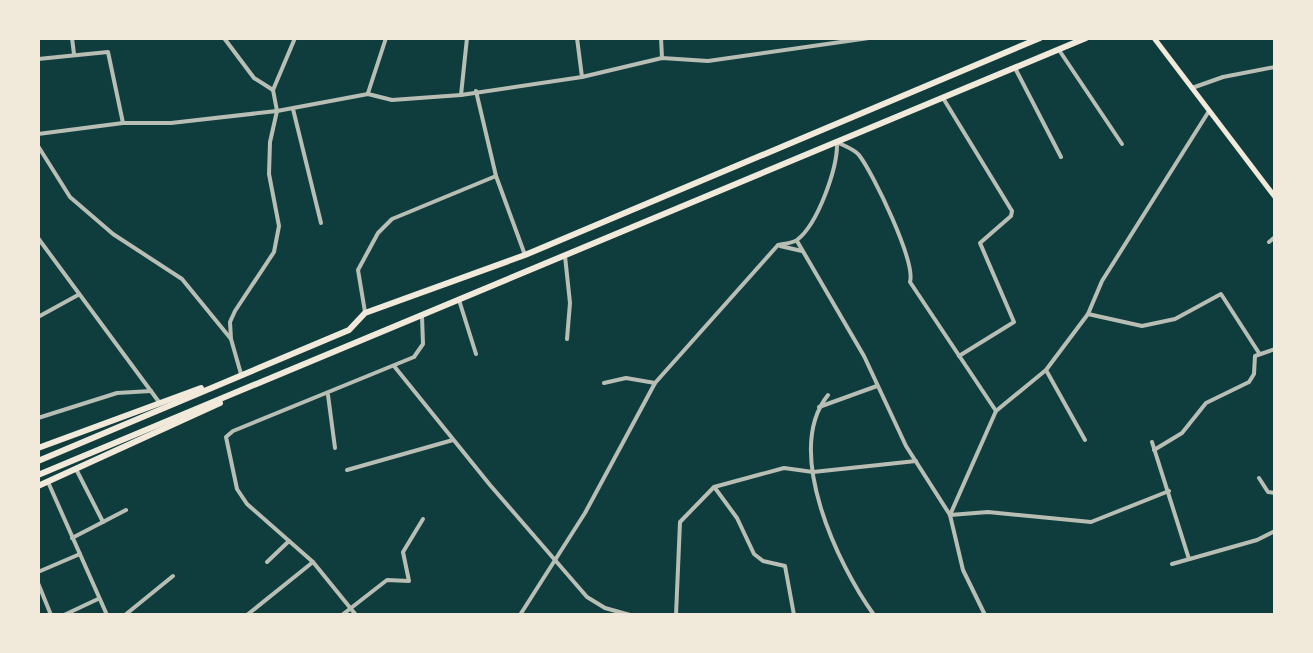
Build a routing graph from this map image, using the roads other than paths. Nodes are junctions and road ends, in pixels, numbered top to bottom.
1 (72, 38) edge
2 (224, 38) edge
3 (295, 38) edge
4 (386, 38) edge
5 (467, 38) edge
6 (577, 38) edge
7 (661, 38) edge
8 (869, 38) edge
9 (1040, 38) edge
10 (1086, 38) edge
11 (1154, 38) edge
12 (858, 40) edge
13 (1059, 49) junction
14 (74, 54) junction
15 (662, 58) junction
16 (38, 59) edge
17 (1275, 67) edge
18 (1015, 68) junction
19 (582, 77) junction
20 (1192, 88) junction
21 (273, 90) junction
22 (476, 91) junction
23 (368, 94) junction
24 (461, 95) junction
25 (943, 98) junction
26 (293, 108) junction
27 (277, 111) junction
28 (1209, 111) junction
29 (123, 123) junction
30 (38, 134) edge
31 (837, 142) junction
32 (1122, 144) dead end
33 (38, 146) edge
34 (1061, 157) dead end
35 (496, 176) junction
36 (1275, 197) edge
37 (321, 223) dead end
38 (1275, 237) edge
39 (38, 238) edge
40 (797, 240) junction
41 (1269, 242) dead end
42 (778, 245) junction
43 (804, 252) junction
44 (525, 255) junction
45 (565, 256) junction
46 (79, 295) junction
47 (459, 300) junction
48 (365, 313) junction
49 (1088, 314) junction
50 (422, 316) junction
51 (38, 317) edge
52 (231, 339) junction
53 (567, 339) dead end
54 (1275, 349) edge
55 (1259, 353) junction
56 (476, 354) dead end
57 (959, 356) junction
58 (394, 366) junction
59 (1046, 370) junction
60 (249, 371) junction
61 (241, 374) junction
62 (604, 383) dead end
63 (655, 383) junction
64 (257, 385) junction
65 (877, 386) junction
66 (151, 391) junction
67 (328, 395) junction
68 (828, 395) dead end
69 (159, 402) junction
70 (818, 407) junction
71 (996, 411) junction
72 (38, 418) edge
73 (453, 440) junction
74 (1085, 440) dead end
75 (1152, 442) dead end
76 (38, 448) edge
77 (335, 448) dead end
78 (1154, 450) junction
79 (38, 461) edge
80 (916, 461) junction
81 (76, 469) junction
82 (347, 470) dead end
83 (813, 472) junction
84 (38, 475) edge
85 (1259, 478) dead end
86 (48, 482) junction
87 (38, 486) edge
88 (714, 487) junction
89 (1169, 491) junction
90 (1275, 493) edge
91 (126, 510) dead end
92 (950, 515) junction
93 (423, 519) dead end
94 (103, 522) junction
95 (1275, 531) edge
96 (71, 539) junction
97 (289, 541) junction
98 (80, 554) junction
99 (1189, 559) junction
100 (267, 562) dead end
101 (313, 562) junction
102 (556, 562) junction
103 (1172, 564) dead end
104 (38, 572) edge
105 (173, 576) dead end
106 (38, 583) edge
107 (99, 598) junction
108 (350, 607) junction
109 (67, 614) edge
110 (51, 615) edge
111 (107, 615) edge
112 (125, 615) edge
113 (247, 615) edge
114 (342, 615) edge
115 (356, 615) edge
116 (520, 615) edge
117 (630, 615) edge
118 (676, 615) edge
119 (794, 615) edge
120 (874, 615) edge
121 (985, 615) edge

1 - 14 street
2 - 21 street
3 - 21 street
4 - 23 street
5 - 24 street
6 - 19 street
7 - 15 street
8 - 12 street
9 - 44 highway
10 - 13 highway
11 - 20 main road
12 - 15 street
13 - 18 highway
13 - 32 street
14 - 16 street
14 - 29 street
15 - 19 street
17 - 20 street
18 - 25 highway
18 - 34 street
19 - 22 street
20 - 28 main road
21 - 27 street
22 - 24 street
22 - 35 street
23 - 24 street
23 - 26 street
25 - 31 highway
25 - 57 street
26 - 27 street
26 - 37 street
27 - 29 street
27 - 52 street
28 - 36 main road
28 - 49 street
29 - 30 street
31 - 40 street
31 - 45 highway
31 - 57 street
33 - 52 street
35 - 44 street
35 - 48 street
38 - 41 street
39 - 46 street
40 - 42 street
40 - 43 street
42 - 43 street
42 - 63 street
43 - 65 street
44 - 48 highway
45 - 47 highway
45 - 53 street
46 - 51 street
46 - 66 street
47 - 50 highway
47 - 56 street
48 - 60 highway
49 - 55 street
49 - 59 street
50 - 58 street
50 - 64 highway
52 - 61 street
54 - 55 street
55 - 78 street
57 - 71 street
58 - 67 street
58 - 73 street
59 - 71 street
59 - 74 street
60 - 61 highway
60 - 79 highway
61 - 69 highway
62 - 63 street
63 - 102 street
64 - 81 highway
64 - 84 highway
65 - 70 street
65 - 80 street
66 - 69 street
66 - 72 street
67 - 77 street
67 - 97 street
68 - 70 street
69 - 76 highway
70 - 83 street
71 - 92 street
73 - 82 street
73 - 102 street
75 - 78 street
78 - 89 street
80 - 83 street
80 - 92 street
81 - 86 highway
81 - 94 street
83 - 88 street
83 - 120 street
85 - 90 street
86 - 87 highway
86 - 96 street
88 - 118 street
88 - 119 street
89 - 92 street
89 - 99 street
91 - 94 street
92 - 121 street
93 - 108 street
94 - 96 street
95 - 99 street
96 - 98 street
97 - 100 street
97 - 101 street
98 - 104 street
98 - 107 street
99 - 103 street
101 - 108 street
101 - 113 street
102 - 116 street
102 - 117 street
105 - 112 street
106 - 110 street
107 - 109 street
107 - 111 street
108 - 114 street
108 - 115 street

